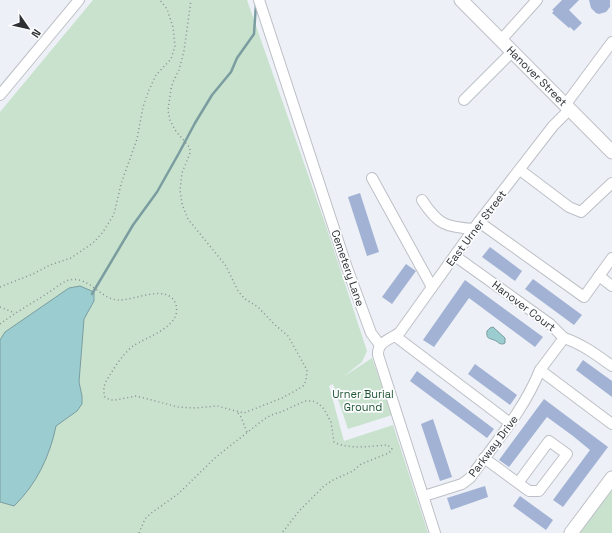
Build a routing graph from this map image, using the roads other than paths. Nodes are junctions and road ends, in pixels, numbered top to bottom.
1 (78, 0) edge
2 (259, 0) edge
3 (461, 0) edge
4 (537, 0) edge
5 (501, 40) junction
6 (612, 42) edge
7 (513, 51) junction
8 (0, 95) edge
9 (464, 100) dead end
10 (568, 107) junction
11 (612, 152) edge
12 (520, 170) junction
13 (372, 178) dead end
14 (612, 182) edge
15 (422, 200) dead end
16 (477, 225) junction
17 (455, 256) junction
18 (612, 258) edge
19 (599, 276) junction
20 (612, 286) edge
21 (432, 287) junction
22 (395, 336) junction
23 (564, 338) junction
24 (380, 345) junction
25 (612, 366) edge
26 (540, 370) junction
27 (510, 423) junction
28 (612, 424) edge
29 (484, 458) junction
30 (612, 478) edge
31 (518, 483) junction
32 (424, 496) junction
33 (435, 533) edge
34 (571, 533) edge

1 - 8 street
2 - 24 street, Cemetery Lane
3 - 5 main road, Hanover Street
4 - 5 street
5 - 7 main road, Hanover Street
6 - 10 street, East Urner Street
7 - 9 street
7 - 10 main road, Hanover Street
10 - 11 main road, Hanover Street
10 - 12 street, East Urner Street
12 - 14 street
12 - 16 street, East Urner Street
13 - 21 street
15 - 16 street
16 - 17 street, East Urner Street
16 - 19 street
17 - 21 street, East Urner Street
17 - 23 street, Hanover Court
18 - 19 street
19 - 20 street
21 - 22 street, East Urner Street
22 - 24 street, East Urner Street
22 - 27 street
23 - 25 street
23 - 26 street, Hanover Court
24 - 32 street
26 - 27 street, Parkway Drive
26 - 28 street
27 - 29 street, Parkway Drive
29 - 31 street
29 - 32 street, Parkway Drive
30 - 34 main road
31 - 31 street
32 - 33 street

